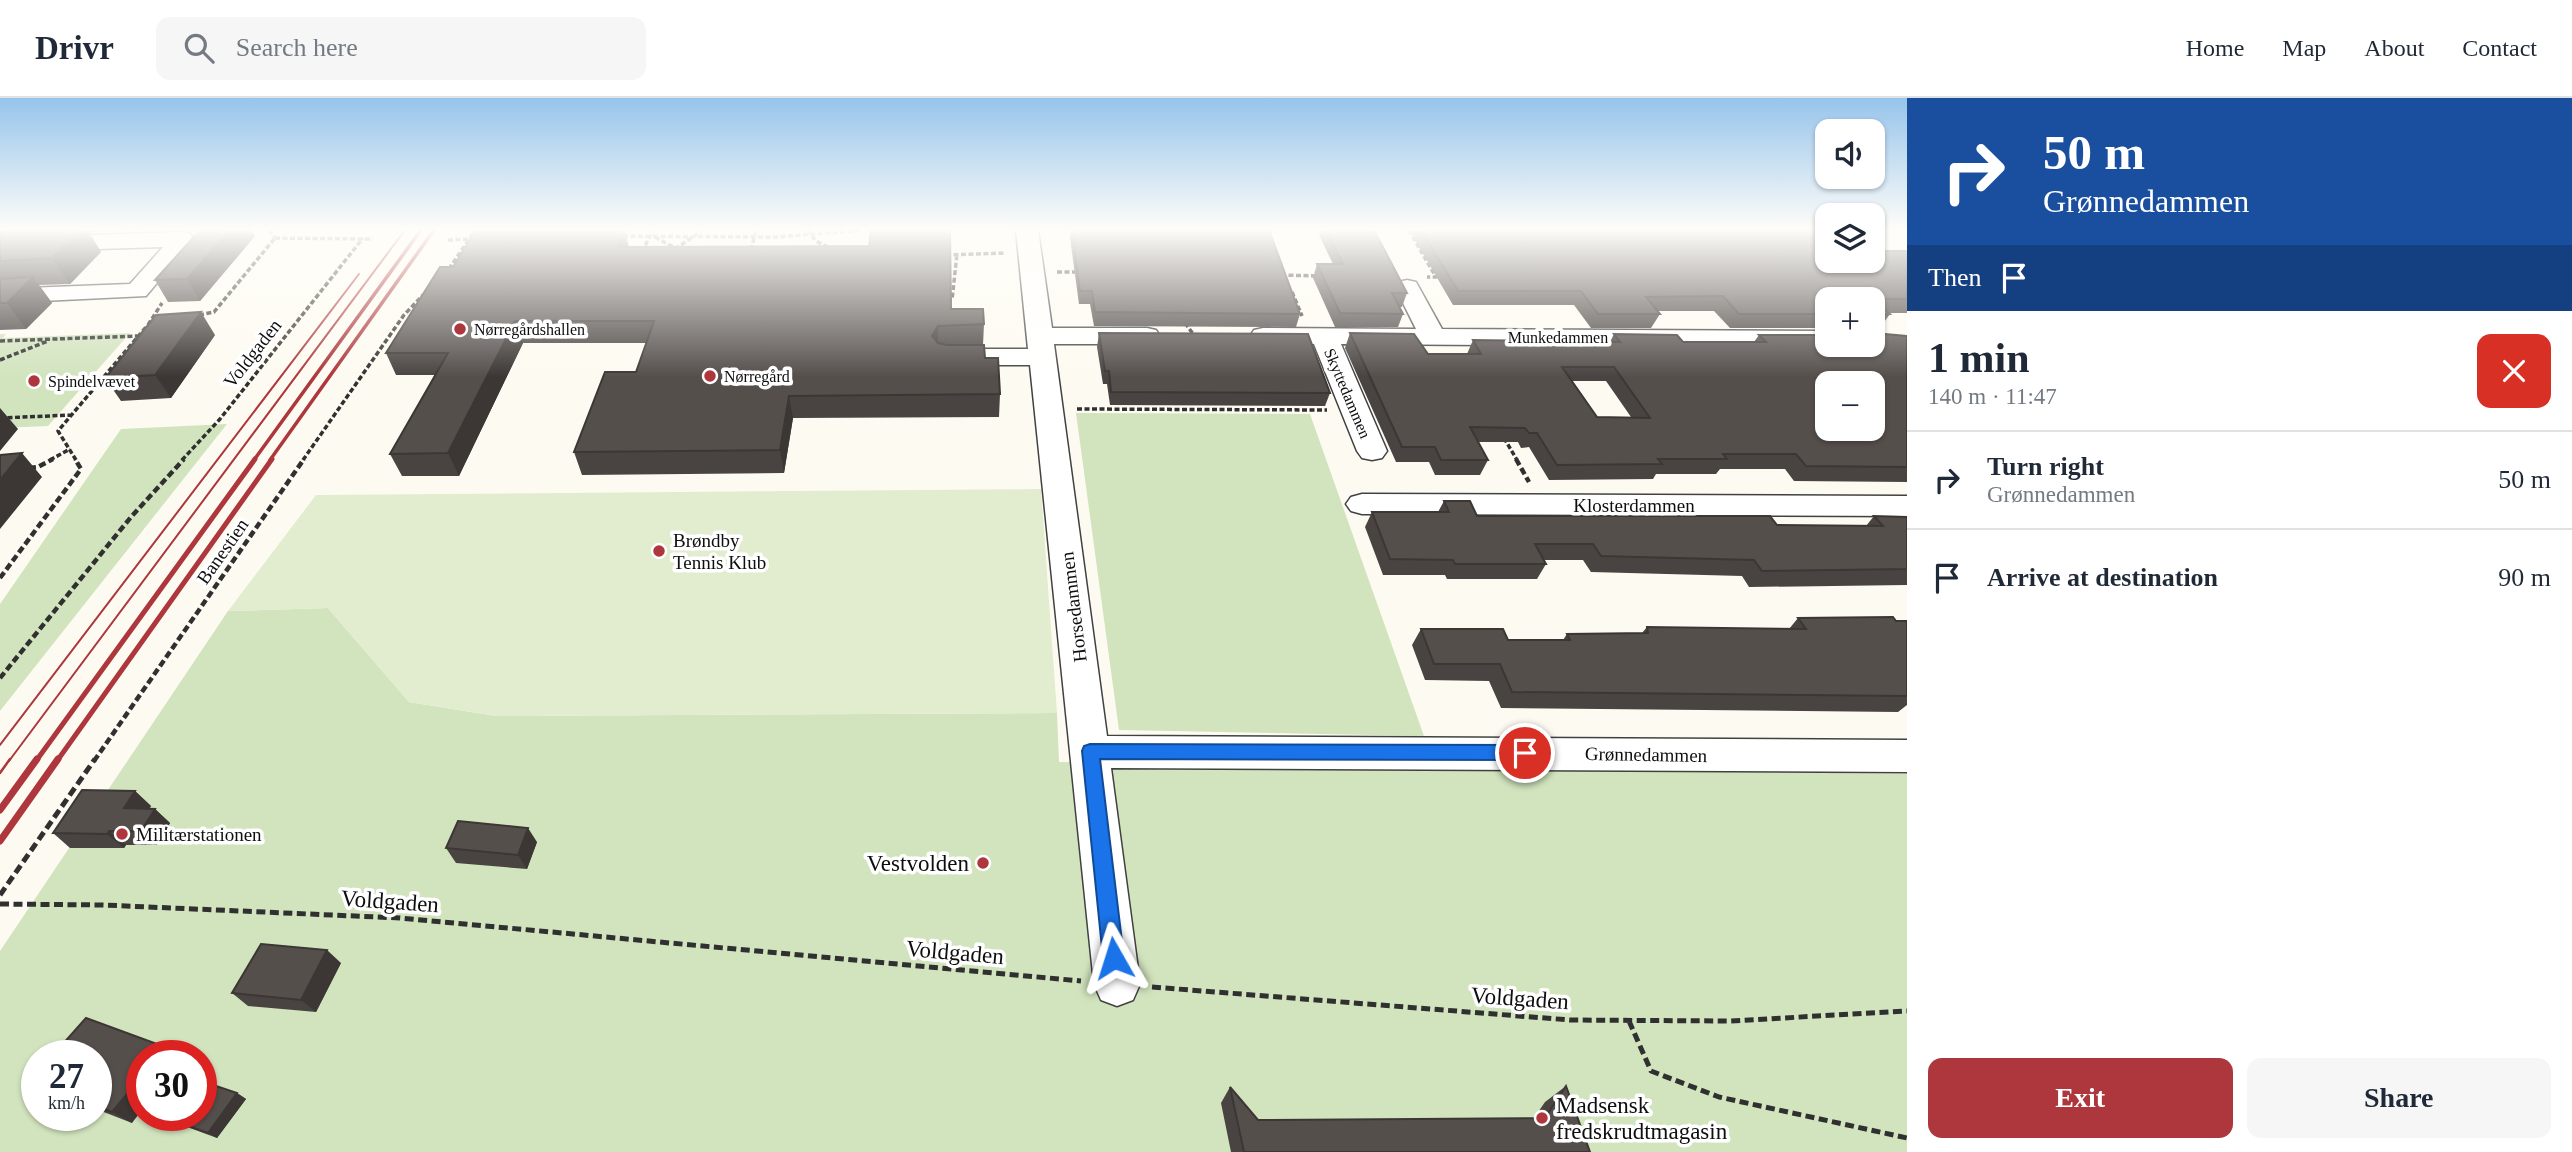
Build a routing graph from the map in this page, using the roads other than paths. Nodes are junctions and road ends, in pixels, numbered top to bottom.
1 (147, 279) edge
2 (1032, 279) edge
3 (1407, 287) edge
4 (0, 296) edge
5 (1168, 336) edge
6 (1233, 336) edge
7 (1317, 336) junction
8 (1445, 337) junction
9 (1815, 339) edge
10 (1040, 346) junction
11 (948, 358) edge
12 (1372, 450) dead end
13 (1362, 504) dead end
14 (1907, 506) edge
15 (1090, 751) junction
16 (1907, 757) edge
17 (1117, 984) road end

1 - 4 street
2 - 10 street, Horsedammen
3 - 8 street
5 - 10 street
6 - 7 street, Skyttedammen
7 - 8 street, Skyttedammen
7 - 12 street, Skyttedammen
8 - 9 street, Munkedammen
10 - 11 street
10 - 15 street, Horsedammen
13 - 14 street, Klosterdammen
15 - 16 street, Grønnedammen
15 - 17 street, Horsedammen

